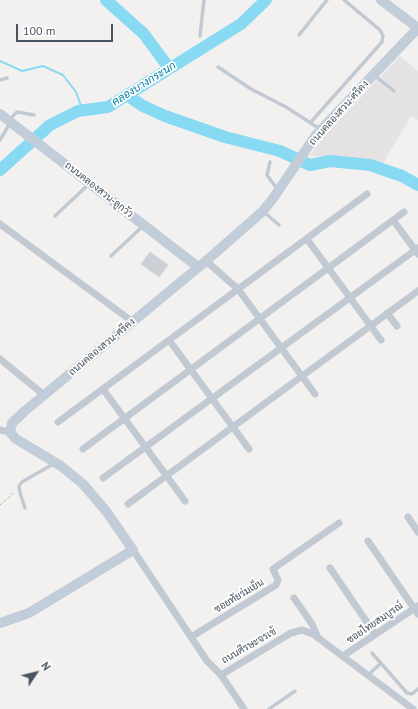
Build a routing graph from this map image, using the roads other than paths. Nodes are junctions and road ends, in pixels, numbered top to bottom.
1 (204, 0) edge
2 (326, 0) edge
3 (344, 0) edge
4 (381, 0) edge
5 (418, 28) edge
6 (299, 35) dead end
7 (200, 36) dead end
8 (218, 67) dead end
9 (374, 74) junction
10 (7, 78) dead end
11 (0, 80) edge
12 (394, 91) dead end
13 (0, 114) edge
14 (34, 115) dead end
15 (10, 121) junction
16 (310, 123) junction
17 (321, 130) junction
18 (0, 140) edge
19 (270, 162) dead end
20 (90, 183) junction
21 (279, 190) junction
22 (367, 194) dead end
23 (263, 211) junction
24 (404, 212) dead end
25 (55, 216) dead end
26 (393, 220) junction
27 (0, 224) edge
28 (144, 225) junction
29 (279, 225) dead end
30 (307, 239) junction
31 (417, 251) edge
32 (111, 256) dead end
33 (202, 264) junction
34 (328, 269) junction
35 (238, 289) junction
36 (418, 291) edge
37 (349, 298) junction
38 (387, 313) junction
39 (260, 318) junction
40 (133, 322) junction
41 (370, 326) junction
42 (397, 326) dead end
43 (169, 340) junction
44 (381, 340) dead end
45 (281, 346) junction
46 (0, 359) edge
47 (190, 370) junction
48 (303, 376) junction
49 (103, 389) junction
50 (315, 394) dead end
51 (44, 395) junction
52 (210, 399) junction
53 (125, 418) junction
54 (58, 422) dead end
55 (233, 427) junction
56 (5, 431) edge
57 (146, 446) junction
58 (82, 449) dead end
59 (249, 449) dead end
60 (56, 463) junction
61 (167, 475) junction
62 (103, 478) dead end
63 (185, 500) dead end
64 (128, 504) dead end
65 (25, 508) dead end
66 (408, 517) dead end
67 (339, 523) dead end
68 (418, 532) edge
69 (368, 541) dead end
70 (133, 550) junction
71 (330, 568) dead end
72 (294, 598) dead end
73 (417, 609) edge
74 (0, 622) edge
75 (375, 634) junction
76 (191, 637) junction
77 (318, 638) junction
78 (372, 653) dead end
79 (343, 656) junction
80 (380, 663) junction
81 (221, 675) junction
82 (368, 675) junction
83 (418, 689) edge
84 (296, 691) dead end
85 (244, 709) edge
86 (269, 709) edge
87 (413, 709) edge

1 - 7 lane
2 - 6 lane
3 - 16 lane
4 - 5 street
5 - 9 street, ถนนคลองสวน-ศรีคง
8 - 16 lane
9 - 12 lane
9 - 17 street, ถนนคลองสวน-ศรีคง
10 - 11 lane
13 - 15 street, ถนนคลองสวน-ลูกวัว
14 - 15 lane
15 - 18 lane
15 - 20 street, ถนนคลองสวน-ลูกวัว
16 - 17 lane
17 - 21 street, ถนนคลองสวน-ศรีคง
19 - 21 lane
20 - 25 lane
20 - 28 street, ถนนคลองสวน-ลูกวัว
21 - 23 street, ถนนคลองสวน-ศรีคง
22 - 30 street
23 - 29 lane
23 - 33 street, ถนนคลองสวน-ศรีคง
24 - 26 street
26 - 31 street
26 - 34 street
27 - 40 street
28 - 32 lane
28 - 33 street, ถนนคลองสวน-ลูกวัว
30 - 34 street
30 - 35 street
31 - 37 street
33 - 35 street
33 - 40 street, ถนนคลองสวน-ศรีคง
34 - 37 street
34 - 39 street
35 - 39 street
35 - 43 street
36 - 38 street
37 - 41 street
37 - 45 street
38 - 41 street
38 - 42 street
39 - 45 street
39 - 47 street
40 - 51 street, ถนนคลองสวน-ศรีคง
41 - 44 street
41 - 48 street
43 - 47 street
43 - 49 street
45 - 48 street
45 - 52 street
46 - 51 street
47 - 52 street
47 - 53 street
48 - 50 street
48 - 55 street
49 - 53 street
49 - 54 street
51 - 56 street, ถนนคลองสวน-ศรีคง
52 - 55 street
52 - 57 street
53 - 57 street
53 - 58 street
55 - 59 street
55 - 61 street
56 - 60 street, ถนนคลองสวน-ศรีคง
57 - 61 street
57 - 62 street
60 - 65 lane
60 - 70 street, ถนนคลองสวน-ศรีคง
61 - 63 street
61 - 64 street
66 - 68 street
67 - 76 street, ซอยทัยร่มเย็น
69 - 73 street
70 - 74 street
70 - 76 street, ถนนศีรษะจรเข้
71 - 75 street
72 - 77 street
73 - 75 street, ซอยไทยสมบูรณ์
75 - 79 street, ซอยไทยสมบูรณ์
76 - 81 street, ถนนศีรษะจรเข้
77 - 79 street, ถนนศีรษะจรเข้
77 - 81 street, ถนนศีรษะจรเข้
78 - 80 lane
79 - 82 street, ถนนศีรษะจรเข้
80 - 82 lane
80 - 83 lane
81 - 85 street
82 - 87 street, ถนนศีรษะจรเข้
84 - 86 lane

